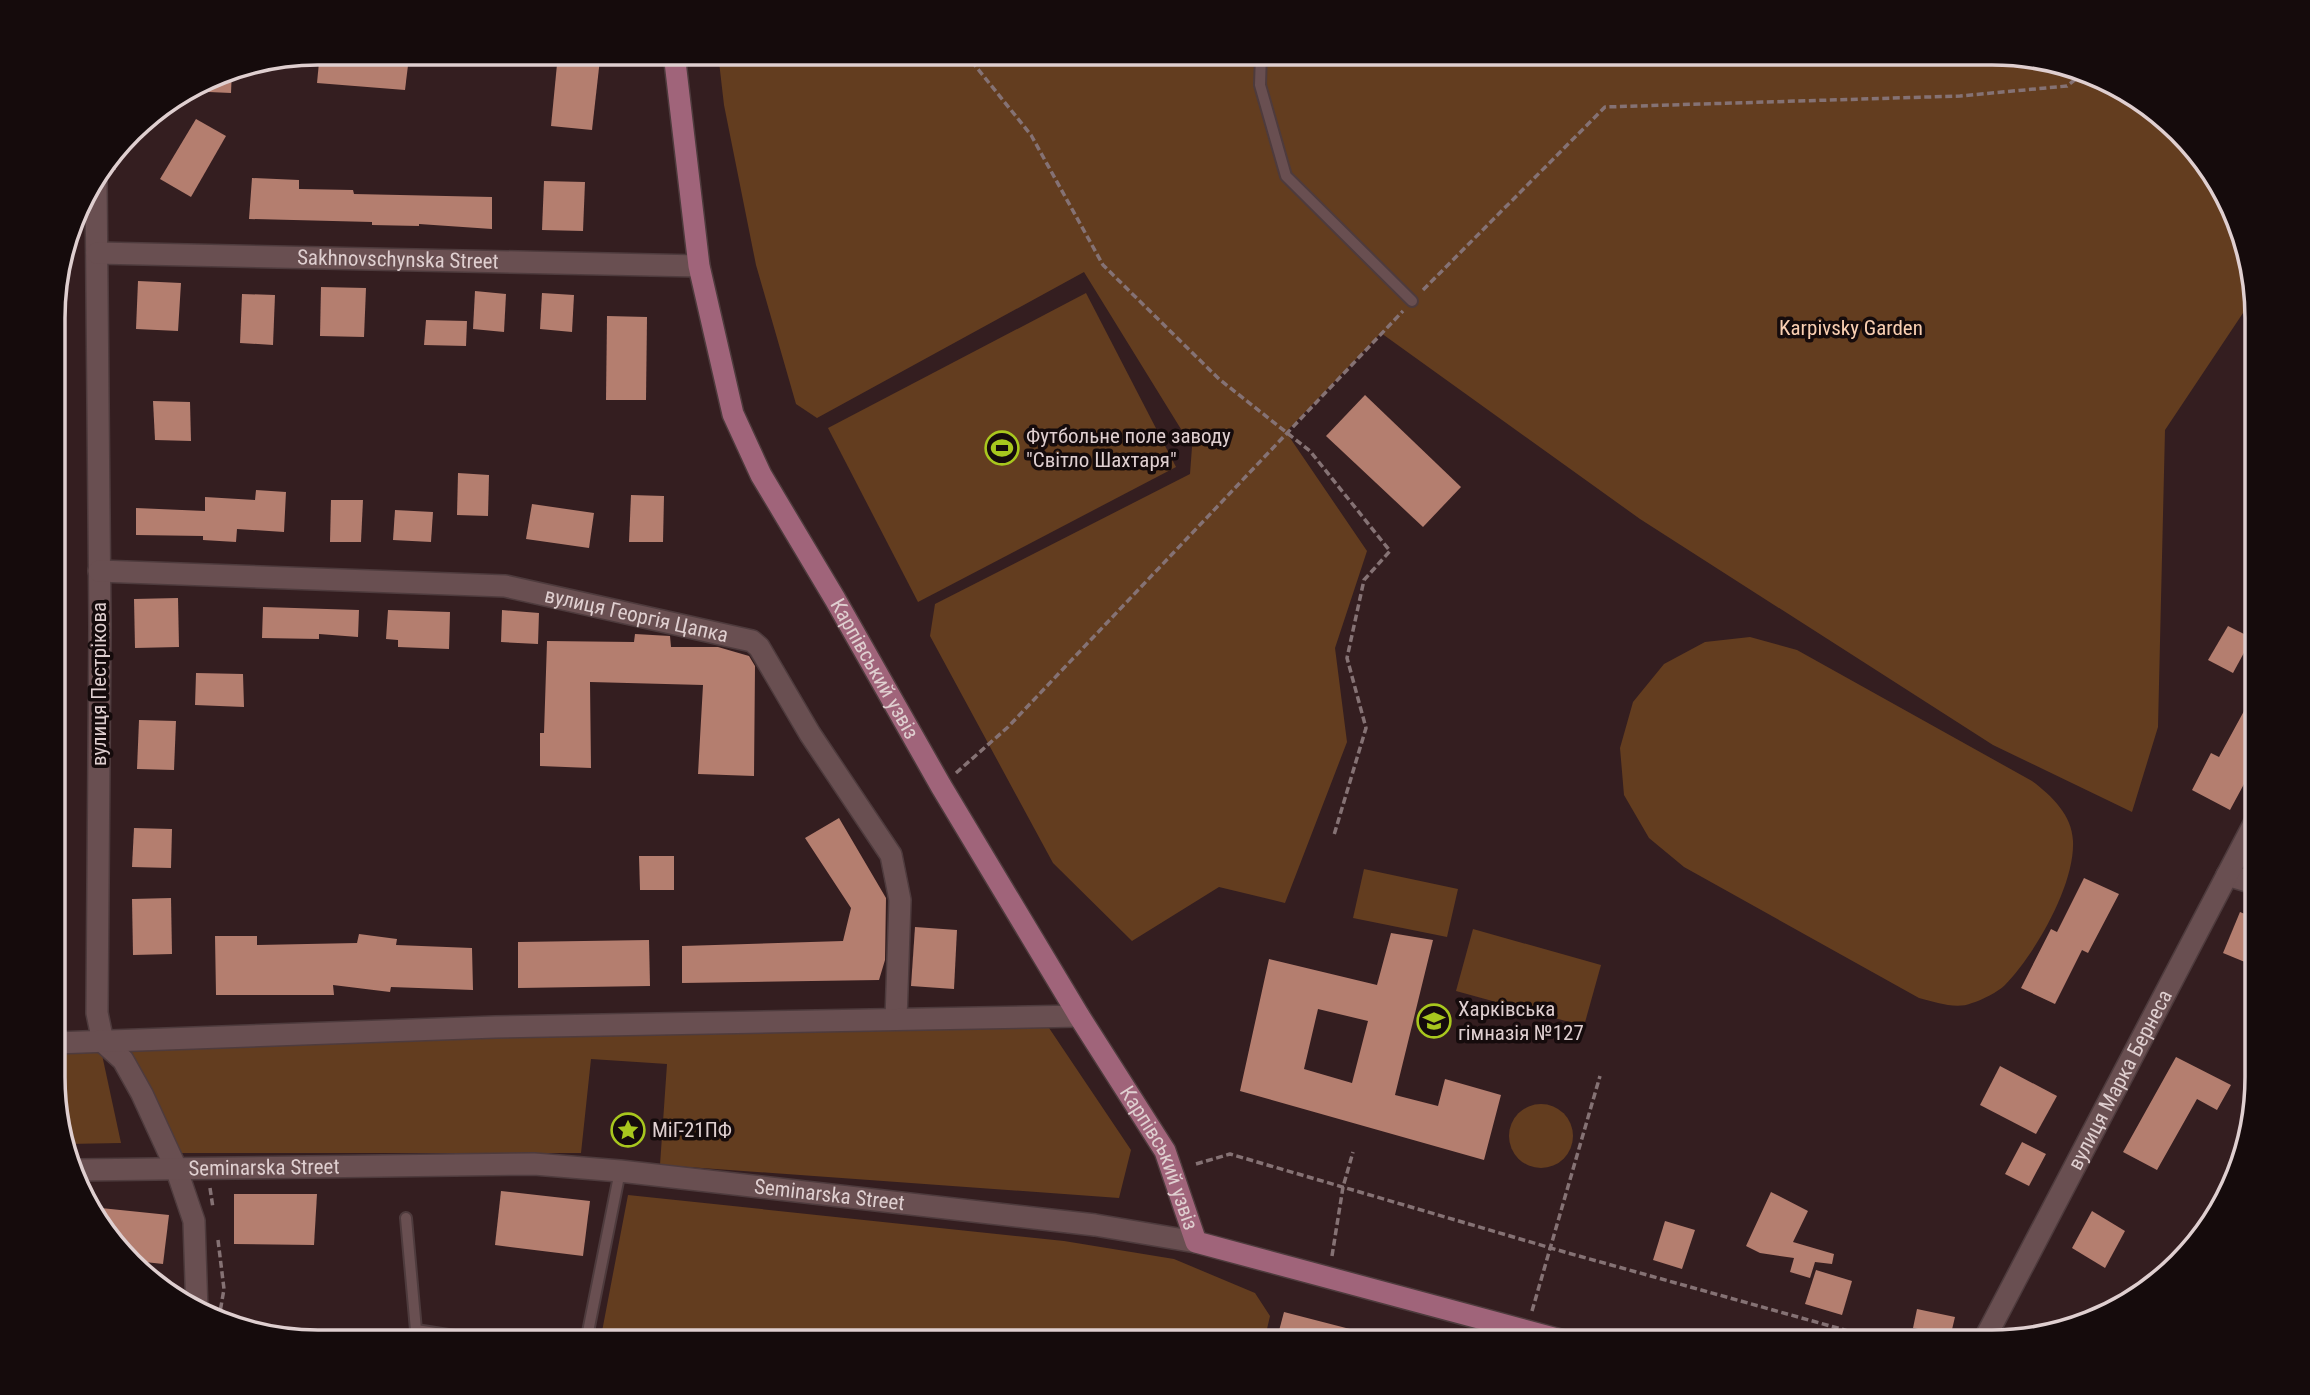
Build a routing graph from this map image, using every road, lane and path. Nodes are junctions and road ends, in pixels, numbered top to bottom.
1 (676, 65) edge
2 (975, 65) edge
3 (1261, 65) edge
4 (2076, 79) edge
5 (96, 196) edge
6 (97, 253) junction
7 (699, 266) junction
8 (1412, 301) junction
9 (1287, 433) junction
10 (99, 571) junction
11 (941, 786) junction
12 (1334, 835) dead end
13 (2245, 841) edge
14 (2227, 875) junction
15 (2245, 880) edge
16 (1080, 1016) junction
17 (896, 1019) junction
18 (103, 1042) junction
19 (65, 1043) edge
20 (1600, 1076) dead end
21 (1353, 1152) dead end
22 (1196, 1164) dead end
23 (176, 1168) junction
24 (82, 1170) edge
25 (620, 1171) junction
26 (1343, 1188) junction
27 (406, 1219) dead end
28 (1196, 1242) junction
29 (1552, 1248) junction
30 (1332, 1257) dead end
31 (197, 1299) edge
32 (1532, 1311) dead end
33 (416, 1330) edge
34 (588, 1330) edge
35 (1523, 1330) edge
36 (1845, 1330) edge
37 (1989, 1330) edge

1 - 7 main road, Карпівський узвіз
2 - 9 path
3 - 8 lane
4 - 8 path
5 - 6 street, вулиця Пестрікова
6 - 7 street, Sakhnovschynska Street
6 - 10 street, вулиця Пестрікова
7 - 11 main road, Карпівський узвіз
8 - 9 path
9 - 11 path
9 - 12 path
10 - 17 street, вулиця Георгія Цапка
10 - 18 street, вулиця Пестрікова
11 - 16 main road, Карпівський узвіз
13 - 14 street, вулиця Марка Бернеса
14 - 15 street
14 - 37 street, вулиця Марка Бернеса
16 - 17 street
16 - 28 main road, Карпівський узвіз
17 - 18 street
18 - 19 street
18 - 23 street
20 - 29 path
21 - 26 path
22 - 26 path
23 - 24 street, Seminarska Street
23 - 25 street, Seminarska Street
23 - 31 street
25 - 28 street, Seminarska Street
25 - 34 lane
26 - 29 path
26 - 30 path
27 - 33 lane
28 - 35 main road, Seminarska Street
29 - 32 path
29 - 36 path

